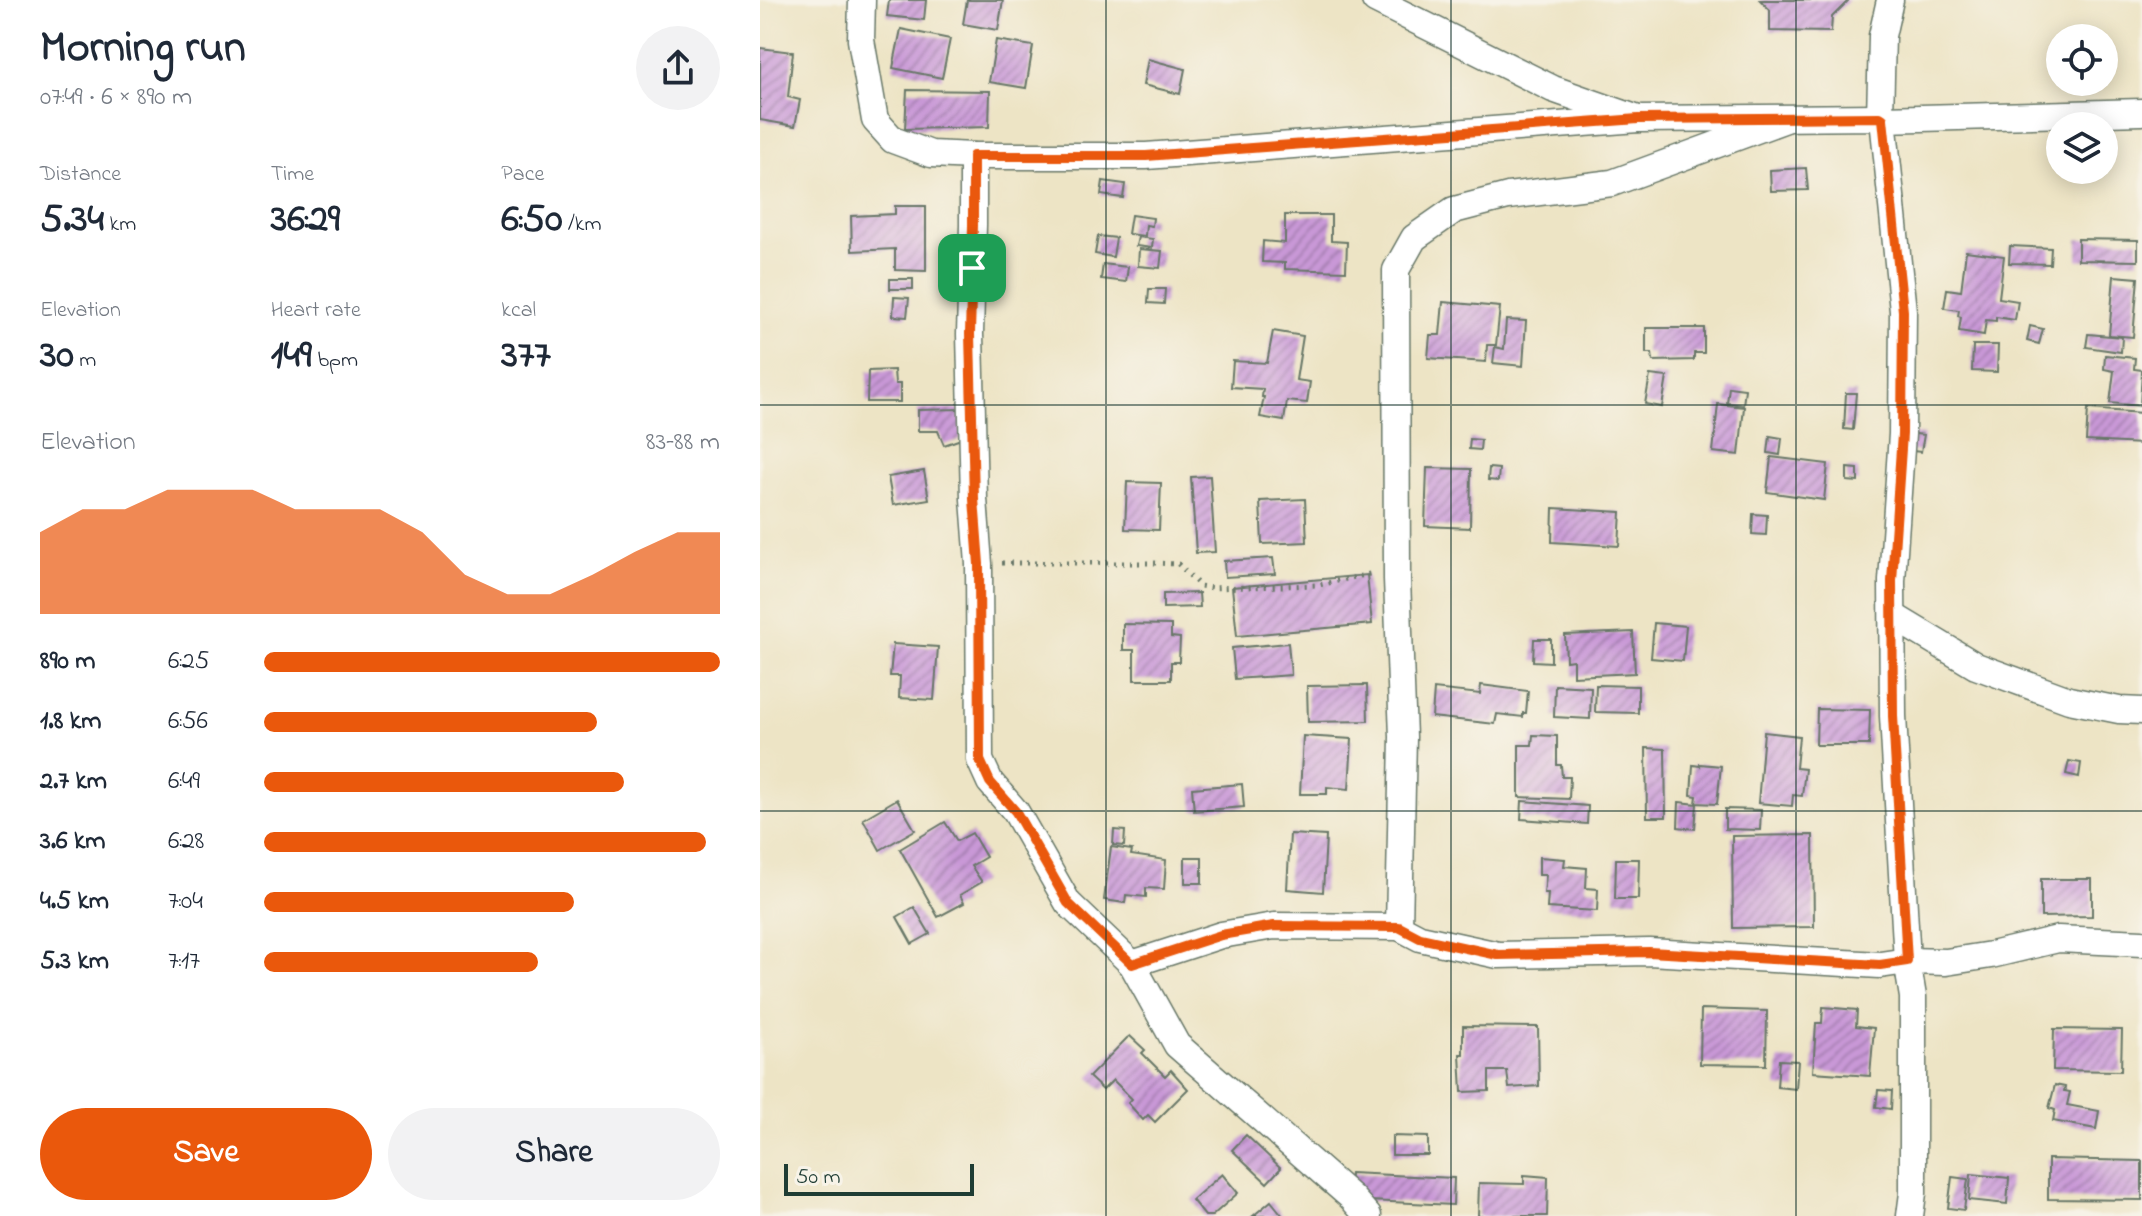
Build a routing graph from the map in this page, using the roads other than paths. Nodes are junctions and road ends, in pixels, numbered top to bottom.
1 (862, 0) edge
2 (1375, 0) edge
3 (1890, 0) edge
4 (2142, 112) edge
5 (1882, 118) junction
6 (1638, 119) junction
7 (1786, 119) junction
8 (973, 156) junction
9 (1893, 616) junction
10 (2142, 711) edge
11 (1399, 927) junction
12 (2142, 943) edge
13 (1907, 961) junction
14 (1132, 964) junction
15 (1368, 1216) edge
16 (1910, 1216) edge

1 - 8 street
2 - 6 street
3 - 5 street
4 - 5 street
5 - 7 street
5 - 9 street
6 - 7 street
6 - 8 street
7 - 11 street
8 - 14 street
9 - 10 street
9 - 13 street
11 - 13 street
11 - 14 street
12 - 13 street
13 - 16 street
14 - 15 street

